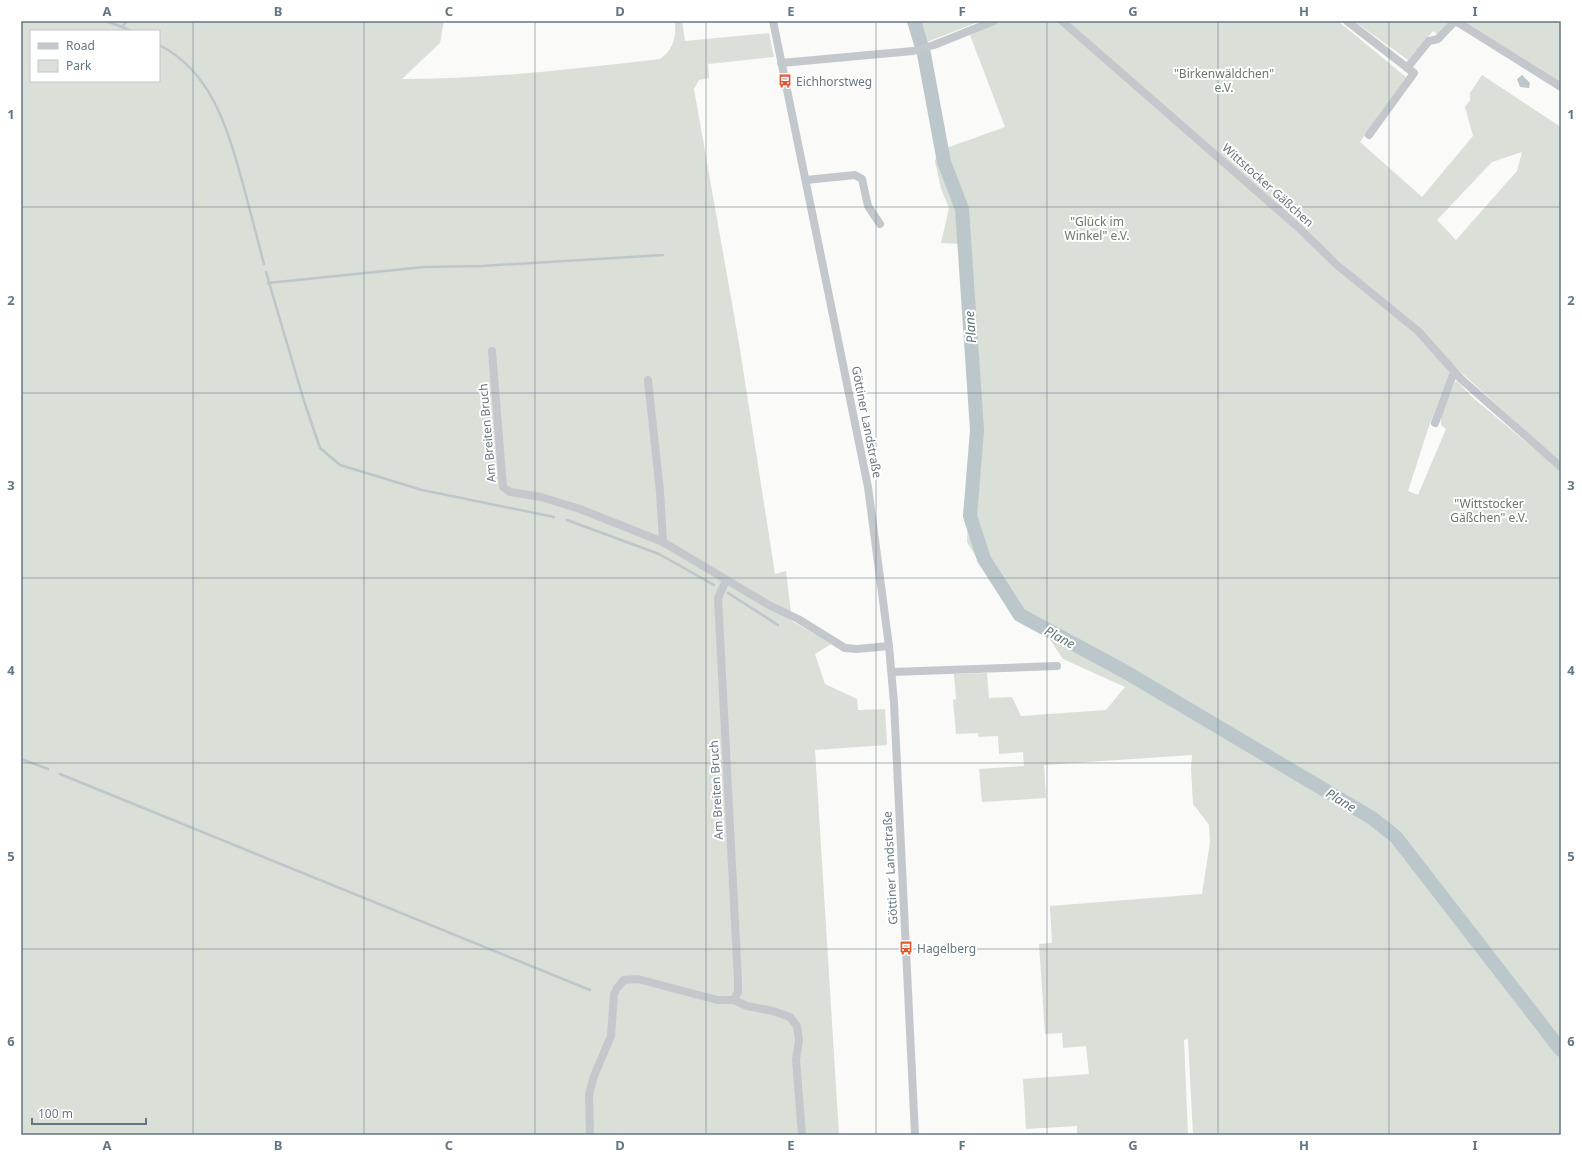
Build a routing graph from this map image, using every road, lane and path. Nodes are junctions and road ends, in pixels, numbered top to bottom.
1 (773, 21) edge
2 (994, 21) edge
3 (1062, 21) edge
4 (1347, 21) edge
5 (781, 63) junction
6 (1407, 68) junction
7 (1561, 87) edge
8 (1369, 135) dead end
9 (806, 180) junction
10 (880, 224) dead end
11 (492, 351) dead end
12 (1454, 372) junction
13 (648, 380) dead end
14 (1434, 423) dead end
15 (1561, 468) edge
16 (663, 542) junction
17 (726, 580) junction
18 (889, 646) junction
19 (1057, 666) dead end
20 (892, 672) junction
21 (734, 1000) junction
22 (590, 1135) edge
23 (802, 1135) edge
24 (915, 1135) edge

1 - 5 street, Göttiner Landstraße
2 - 5 street
3 - 12 street, Wittstocker Gäßchen
4 - 6 street
5 - 9 street, Göttiner Landstraße
6 - 7 street
6 - 8 street
9 - 10 street
9 - 18 street, Göttiner Landstraße
11 - 16 street, Am Breiten Bruch
12 - 14 street
12 - 15 street, Wittstocker Gäßchen
13 - 16 street
16 - 17 street, Am Breiten Bruch
17 - 18 street, Am Breiten Bruch
17 - 21 street, Am Breiten Bruch
18 - 20 street, Göttiner Landstraße
19 - 20 street
20 - 24 street, Göttiner Landstraße
21 - 22 street
21 - 23 street

